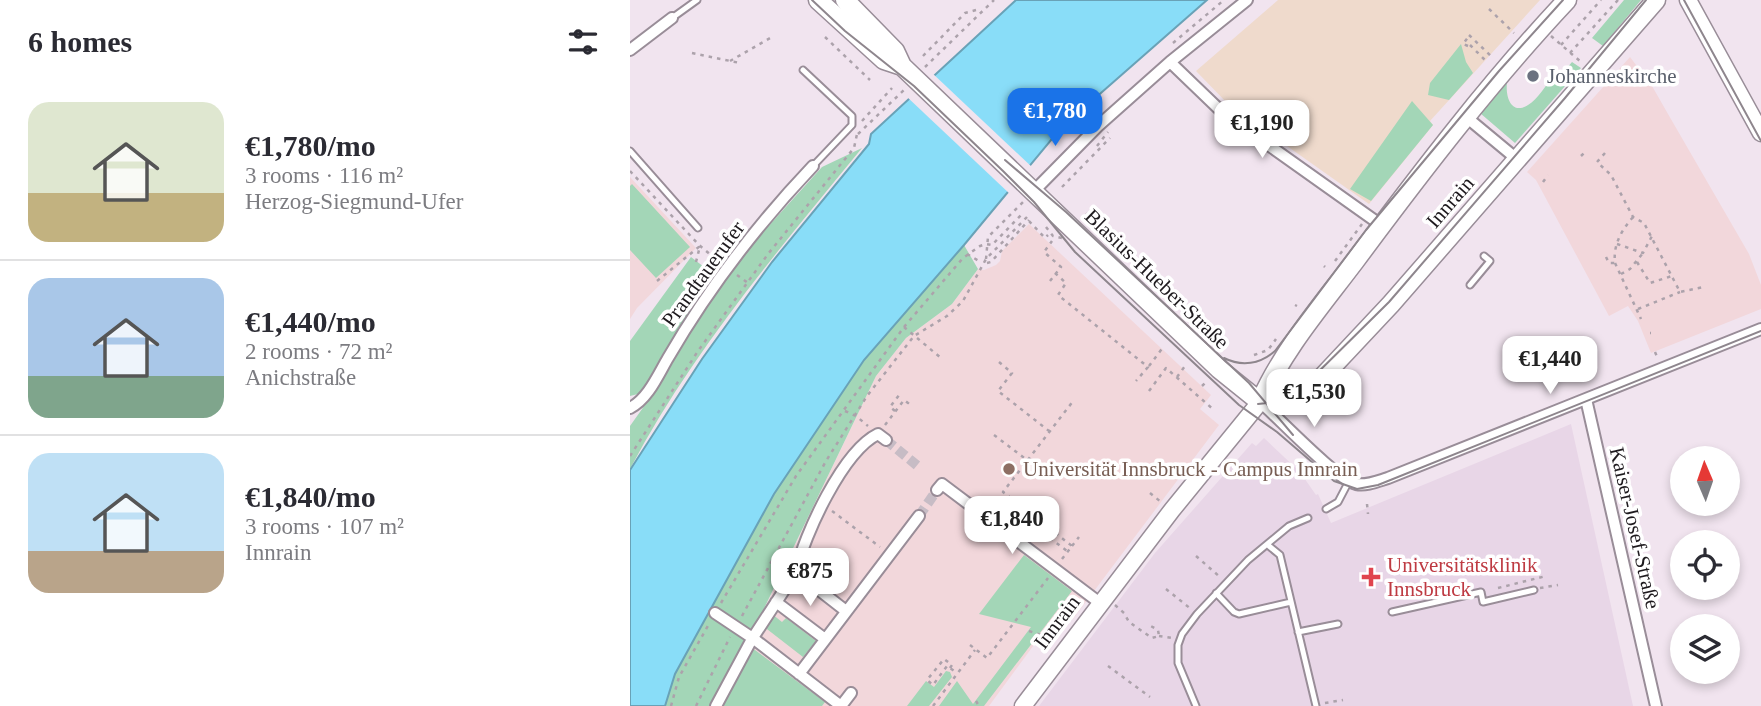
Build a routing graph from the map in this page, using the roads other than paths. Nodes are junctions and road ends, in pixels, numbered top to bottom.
1 (697, 0) edge
2 (818, 0) edge
3 (845, 0) edge
4 (1248, 0) edge
5 (1567, 0) edge
6 (1656, 0) edge
7 (1688, 0) edge
8 (672, 18) joint
9 (630, 51) edge
10 (1170, 62) junction
11 (902, 66) junction
12 (803, 70) dead end
13 (1465, 116) junction
14 (1759, 125) edge
15 (630, 151) edge
16 (1518, 160) junction
17 (813, 166) joint
18 (1028, 192) junction
19 (1381, 225) junction
20 (698, 228) dead end
21 (1484, 257) dead end
22 (1470, 285) dead end
23 (1761, 329) edge
24 (1586, 399) junction
25 (1260, 402) junction
26 (631, 408) edge
27 (882, 437) road end
28 (1349, 481) junction
29 (937, 490) dead end
30 (1326, 509) dead end
31 (919, 516) tunnel mouth
32 (1308, 518) dead end
33 (1269, 545) junction
34 (796, 572) junction
35 (1534, 590) road end
36 (1216, 593) junction
37 (1103, 599) junction
38 (775, 601) junction
39 (1291, 603) junction
40 (846, 611) junction
41 (1392, 612) dead end
42 (715, 613) road end
43 (1338, 624) dead end
44 (1298, 632) junction
45 (752, 639) junction
46 (825, 639) junction
47 (799, 674) junction
48 (851, 694) dead end
49 (716, 706) edge
50 (841, 706) edge
51 (1023, 706) edge
52 (1196, 706) edge
53 (1316, 706) edge
54 (1656, 706) edge

1 - 8 lane
2 - 11 main road
3 - 11 main road
4 - 10 street
5 - 13 main road, Innrain
6 - 16 main road, Innrain
7 - 14 main road
8 - 9 street
10 - 18 street
10 - 19 street
11 - 18 main road, Blasius-Hueber-Straße
12 - 17 lane
13 - 16 street
13 - 19 main road, Innrain
15 - 20 lane
16 - 25 main road, Innrain
17 - 26 street, Prandtauerufer
18 - 25 main road, Blasius-Hueber-Straße
19 - 25 main road, Innrain
21 - 22 lane
23 - 24 street
24 - 28 street
24 - 54 street, Kaiser-Josef-Straße
25 - 28 street
25 - 37 main road, Innrain
27 - 34 street
28 - 30 lane
29 - 37 street
31 - 40 street
32 - 33 lane
33 - 36 lane
33 - 39 lane
34 - 38 street
34 - 40 street
35 - 41 lane
36 - 39 lane
36 - 52 lane
37 - 51 main road, Innrain
38 - 45 street
38 - 46 street
39 - 44 lane
40 - 46 street
42 - 45 street
43 - 44 lane
44 - 53 lane
45 - 47 street
45 - 49 street
46 - 47 street
47 - 50 street
48 - 50 street

